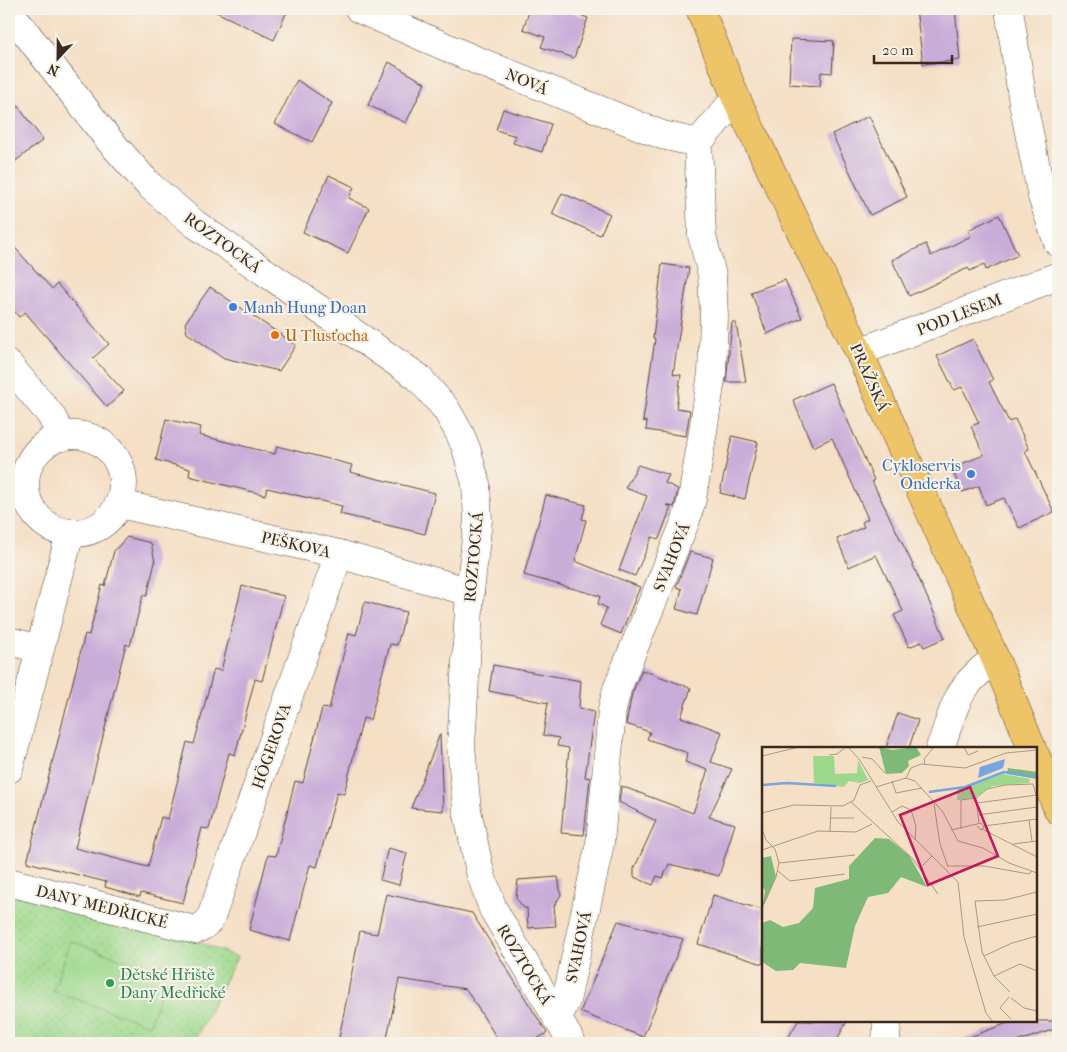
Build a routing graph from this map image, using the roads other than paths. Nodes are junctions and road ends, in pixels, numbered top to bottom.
1 (359, 9) edge
2 (700, 9) edge
3 (1009, 9) edge
4 (9, 11) edge
5 (736, 98) junction
6 (698, 144) junction
7 (1058, 243) edge
8 (1058, 276) edge
9 (859, 352) junction
10 (9, 365) edge
11 (63, 437) junction
12 (17, 474) edge
13 (120, 504) junction
14 (70, 533) junction
15 (339, 554) junction
16 (470, 592) junction
17 (9, 641) edge
18 (40, 649) junction
19 (995, 658) junction
20 (940, 747) edge
21 (1032, 747) edge
22 (1037, 758) edge
23 (9, 769) edge
24 (1058, 810) edge
25 (9, 882) edge
26 (195, 930) joint
27 (557, 1018) junction
28 (887, 1022) edge
29 (572, 1043) edge
30 (886, 1043) edge

1 - 6 street, NOVÁ
2 - 5 main road, PRAŽSKÁ
3 - 7 street
4 - 16 street, ROZTOCKÁ
5 - 6 street
5 - 9 main road, PRAŽSKÁ
6 - 27 street, SVAHOVÁ
8 - 9 street, POD LESEM
9 - 19 main road, PRAŽSKÁ
10 - 11 street
11 - 12 street
11 - 13 street
12 - 14 street
13 - 14 street
13 - 15 street, PEŠKOVA
14 - 18 street
15 - 16 street, PEŠKOVA
15 - 26 street, HÖGEROVA
16 - 27 street, ROZTOCKÁ
17 - 18 street
18 - 23 street
19 - 20 street
19 - 21 main road, PRAŽSKÁ
22 - 24 main road
25 - 26 street, DANY MEDŘICKÉ
27 - 29 street, ROZTOCKÁ
28 - 30 street

